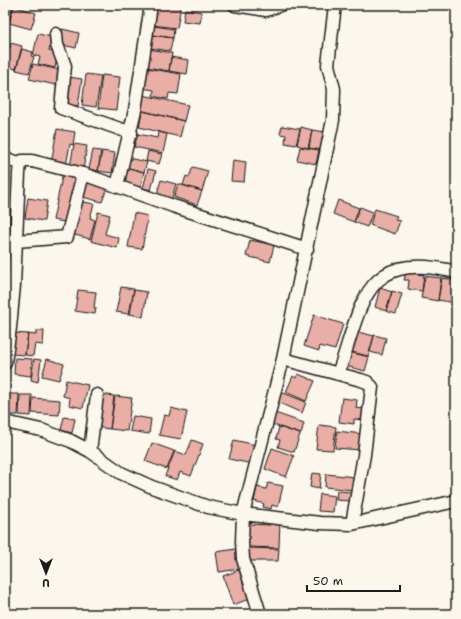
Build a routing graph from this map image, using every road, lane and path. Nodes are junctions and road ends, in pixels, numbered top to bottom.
1 (151, 5) edge
2 (236, 5) edge
3 (280, 5) edge
4 (335, 5) edge
5 (56, 34) dead end
6 (131, 133) junction
7 (5, 159) edge
8 (20, 163) junction
9 (83, 174) junction
10 (117, 186) junction
11 (11, 241) edge
12 (307, 249) junction
13 (456, 272) edge
14 (283, 359) junction
15 (5, 363) edge
16 (338, 374) junction
17 (97, 395) dead end
18 (5, 422) edge
19 (90, 451) junction
20 (456, 501) edge
21 (244, 514) junction
22 (352, 524) junction
23 (260, 614) edge

1 - 6 street
2 - 3 street
4 - 12 street
5 - 6 street
6 - 10 street
7 - 8 street
8 - 9 street
8 - 11 street
9 - 10 street
9 - 11 street
10 - 12 street
11 - 15 street
12 - 14 street
13 - 16 street
14 - 16 street
14 - 21 street
16 - 22 street
17 - 19 street
18 - 19 street
19 - 21 street
20 - 22 street
21 - 22 street
21 - 23 street

